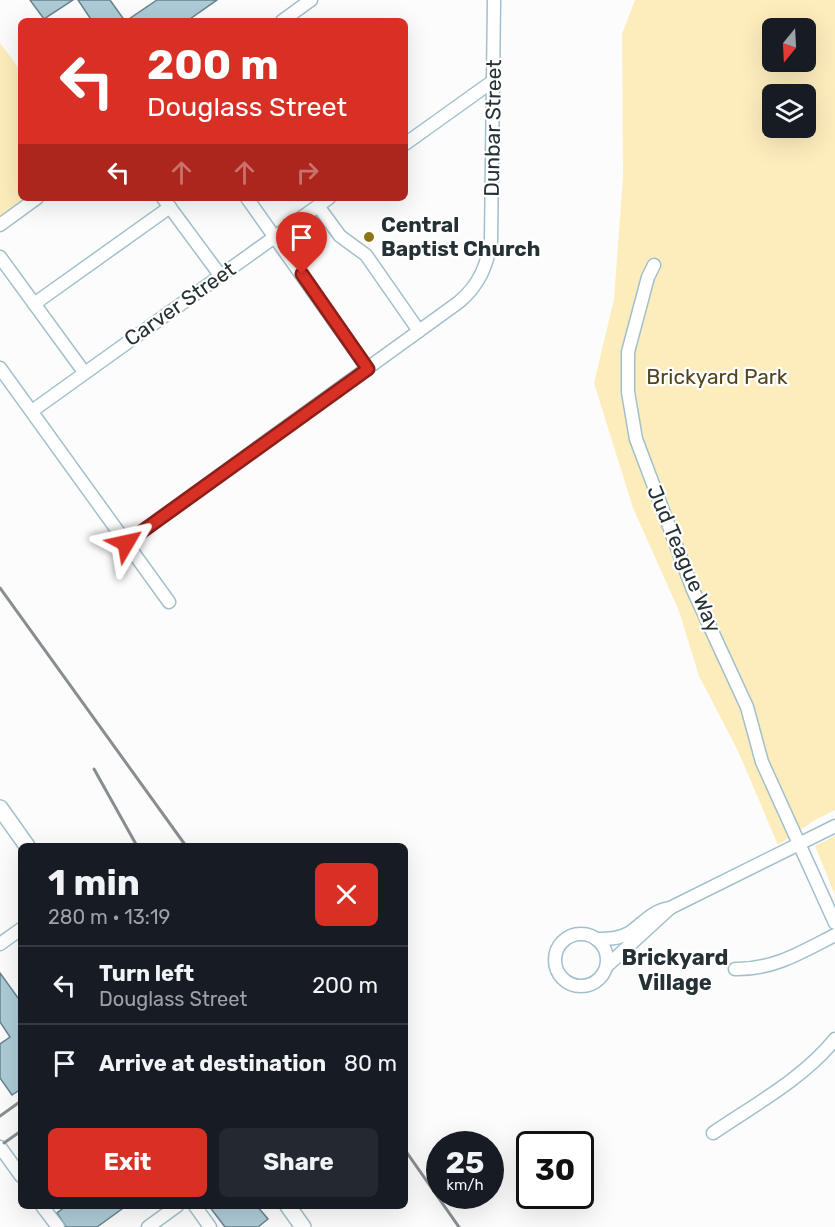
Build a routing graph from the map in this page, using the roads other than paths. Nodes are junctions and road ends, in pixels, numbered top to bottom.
1 (311, 0) edge
2 (494, 0) edge
3 (286, 18) edge
4 (493, 81) junction
5 (408, 142) edge
6 (33, 201) edge
7 (249, 201) edge
8 (325, 201) edge
9 (167, 203) edge
10 (318, 206) junction
11 (0, 225) edge
12 (275, 237) junction
13 (0, 257) edge
14 (654, 265) dead end
15 (220, 275) junction
16 (34, 304) junction
17 (419, 331) junction
18 (0, 369) edge
19 (368, 369) junction
20 (84, 372) junction
21 (32, 411) junction
22 (126, 543) junction
23 (170, 602) dead end
24 (0, 808) edge
25 (835, 826) edge
26 (25, 843) edge
27 (797, 844) junction
28 (670, 909) junction
29 (835, 923) edge
30 (18, 931) edge
31 (835, 934) edge
32 (596, 939) junction
33 (0, 944) edge
34 (608, 965) junction
35 (735, 969) dead end
36 (835, 1039) edge
37 (713, 1133) dead end
38 (0, 1147) edge
39 (18, 1172) edge
40 (44, 1209) edge
41 (173, 1209) edge
42 (197, 1209) edge
43 (290, 1209) edge
44 (58, 1227) edge
45 (147, 1227) edge
46 (210, 1227) edge
47 (303, 1227) edge

1 - 3 street
2 - 4 street, Dunbar Street
4 - 5 street
4 - 17 street, Dunbar Street
6 - 11 street
7 - 12 street
8 - 10 street, Carver Street
9 - 15 street
9 - 16 street
10 - 12 street, Carver Street
10 - 17 street
12 - 15 street, Carver Street
12 - 19 street
13 - 16 street
14 - 27 street, Jud Teague Way
15 - 20 street, Carver Street
16 - 20 street
17 - 19 street, Dunbar Street
18 - 21 street
19 - 22 street, Dunbar Street
20 - 21 street, Carver Street
21 - 22 street
22 - 23 street
24 - 26 main road
25 - 27 street
27 - 28 street
27 - 29 street, Jud Teague Way
28 - 32 street
28 - 34 street
30 - 33 street
31 - 35 street
32 - 34 street
32 - 34 street
36 - 37 street
38 - 39 street
40 - 44 street
41 - 45 street
42 - 46 street
43 - 47 main road

